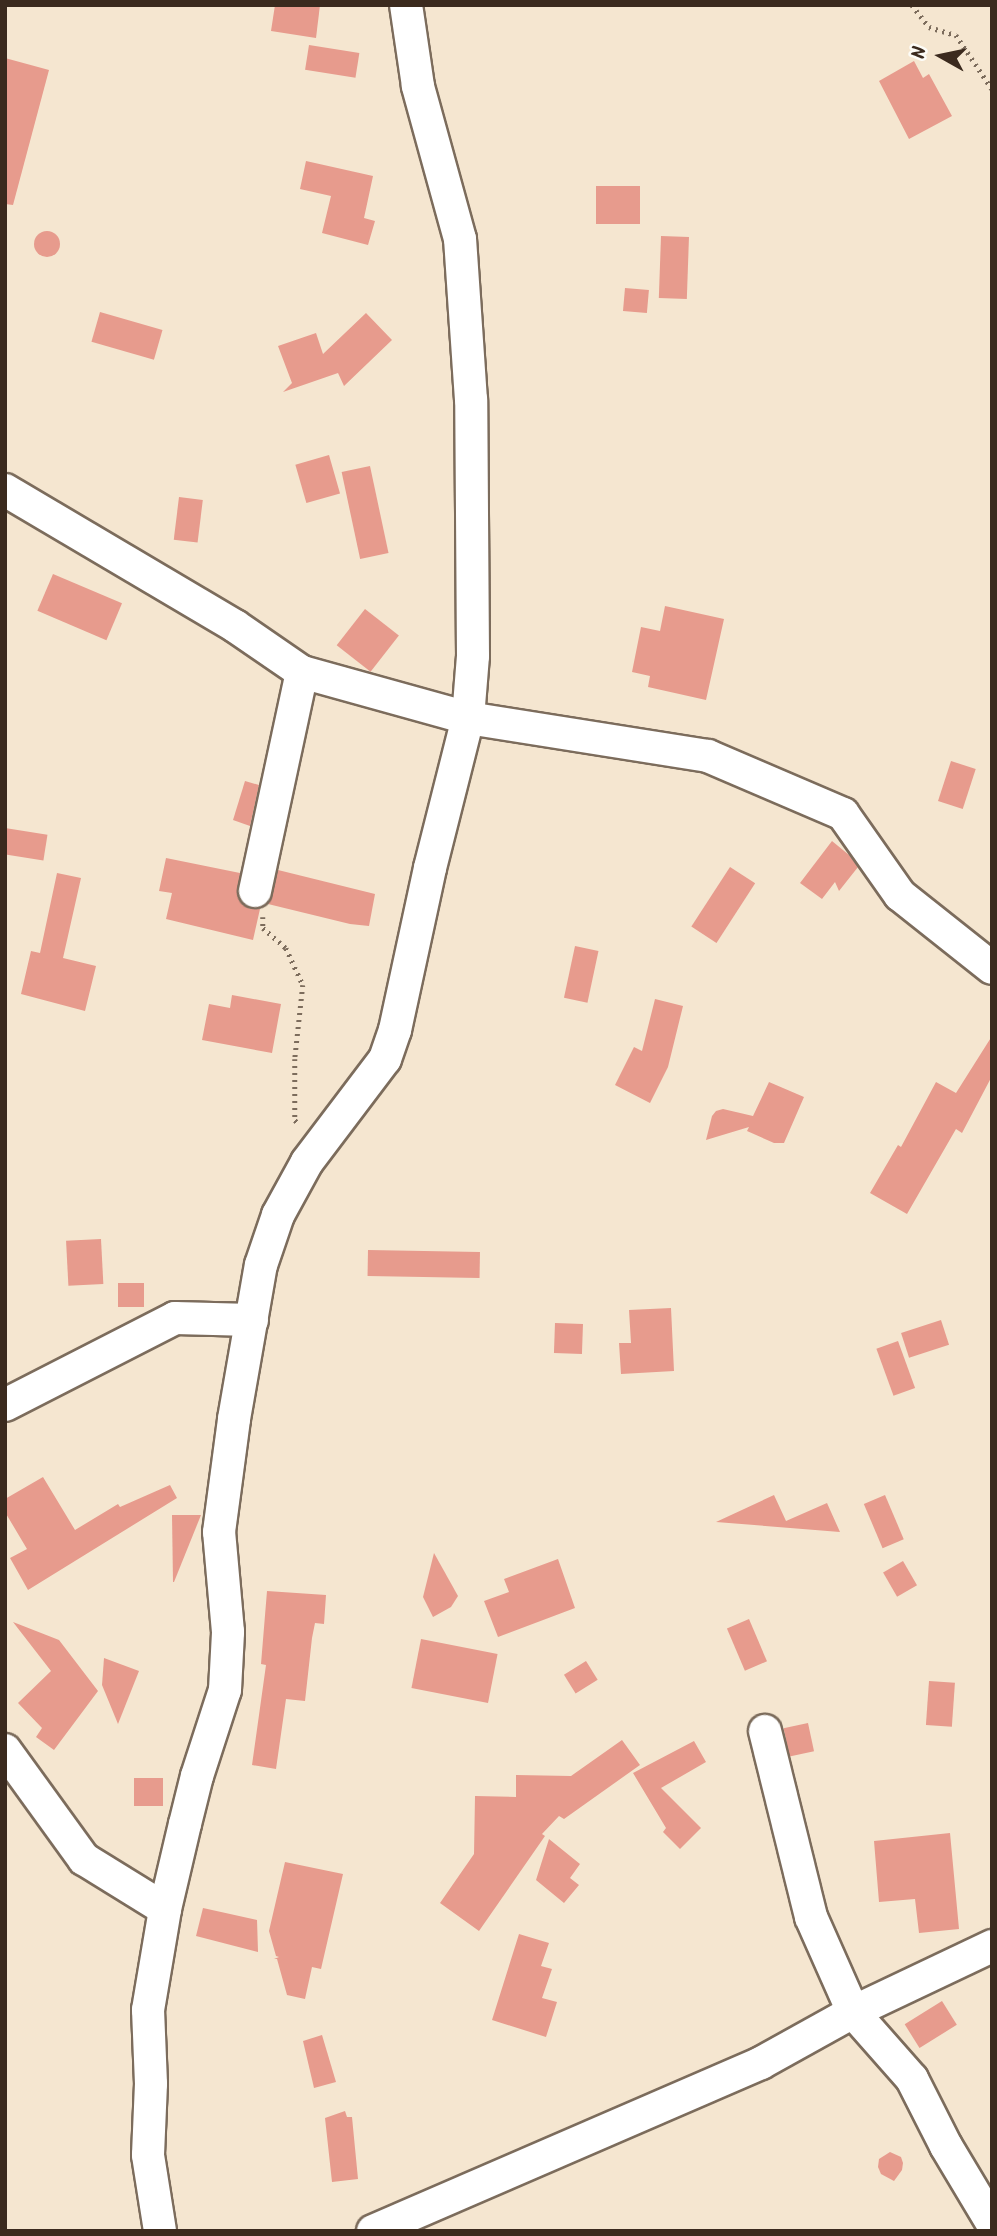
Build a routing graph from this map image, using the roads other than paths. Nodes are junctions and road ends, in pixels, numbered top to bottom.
1 (406, 5) edge
2 (5, 490) edge
3 (302, 671) junction
4 (468, 718) junction
5 (256, 891) road end
6 (992, 968) edge
7 (251, 1320) junction
8 (5, 1405) edge
9 (765, 1731) dead end
10 (5, 1750) edge
11 (165, 1909) junction
12 (992, 1946) edge
13 (853, 2012) junction
14 (992, 2223) edge
15 (160, 2231) edge
16 (373, 2231) edge

1 - 4 street
2 - 3 street
3 - 4 street
3 - 5 street
4 - 6 street
4 - 7 street
7 - 8 street
7 - 11 street
9 - 13 street
10 - 11 street
11 - 15 street
12 - 13 street
13 - 14 street
13 - 16 street

